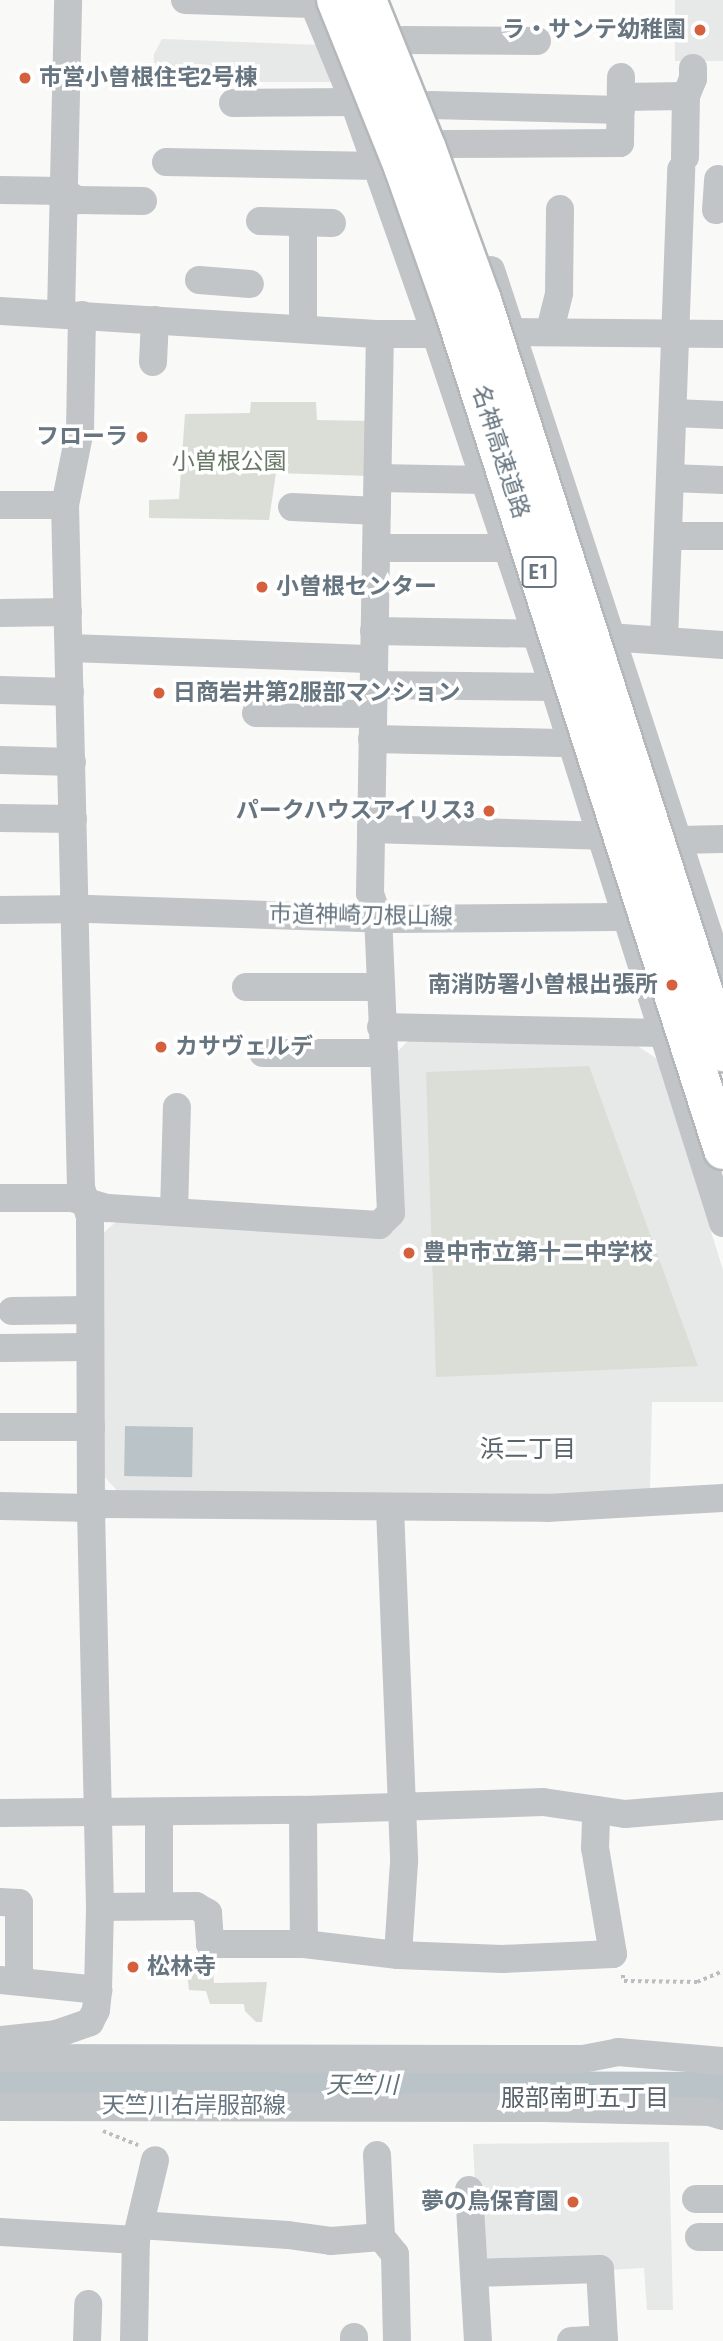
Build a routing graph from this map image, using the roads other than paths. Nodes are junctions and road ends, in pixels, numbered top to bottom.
1 (68, 0) edge
2 (185, 0) edge
3 (367, 0) edge
4 (387, 0) edge
5 (320, 1) edge
6 (404, 40) junction
7 (537, 41) dead end
8 (693, 68) dead end
9 (621, 95) junction
10 (687, 96) junction
11 (354, 102) junction
12 (233, 103) dead end
13 (430, 105) junction
14 (445, 144) junction
15 (166, 162) dead end
16 (377, 166) junction
17 (0, 190) edge
18 (63, 191) junction
19 (143, 201) dead end
20 (560, 209) dead end
21 (260, 221) dead end
22 (303, 223) junction
23 (332, 223) dead end
24 (224, 282) dead end
25 (0, 311) edge
26 (71, 315) junction
27 (155, 320) junction
28 (221, 325) junction
29 (303, 328) junction
30 (550, 330) junction
31 (513, 331) junction
32 (676, 331) junction
33 (380, 334) junction
34 (723, 334) edge
35 (436, 335) junction
36 (152, 362) dead end
37 (673, 413) junction
38 (723, 415) edge
39 (378, 478) junction
40 (671, 478) junction
41 (485, 480) junction
42 (723, 480) edge
43 (0, 505) edge
44 (65, 505) junction
45 (292, 507) dead end
46 (377, 511) junction
47 (668, 536) junction
48 (723, 536) edge
49 (377, 548) junction
50 (506, 548) junction
51 (0, 612) edge
52 (68, 612) junction
53 (374, 631) junction
54 (535, 633) junction
55 (611, 637) junction
56 (664, 640) junction
57 (723, 645) edge
58 (69, 648) junction
59 (373, 672) junction
60 (554, 687) junction
61 (0, 691) edge
62 (70, 692) junction
63 (256, 712) dead end
64 (372, 727) junction
65 (571, 743) junction
66 (0, 761) edge
67 (72, 762) junction
68 (0, 818) edge
69 (74, 820) junction
70 (371, 829) junction
71 (601, 836) junction
72 (723, 839) edge
73 (678, 840) junction
74 (76, 909) junction
75 (0, 910) edge
76 (625, 917) junction
77 (378, 918) junction
78 (714, 919) edge
79 (723, 978) edge
80 (380, 987) junction
81 (246, 988) dead end
82 (663, 1033) junction
83 (382, 1040) junction
84 (723, 1052) edge
85 (263, 1053) dead end
86 (177, 1107) dead end
87 (723, 1150) edge
88 (0, 1198) edge
89 (87, 1202) junction
90 (174, 1212) junction
91 (723, 1223) edge
92 (90, 1310) junction
93 (12, 1311) dead end
94 (90, 1347) junction
95 (0, 1348) edge
96 (0, 1427) edge
97 (90, 1427) junction
98 (723, 1498) edge
99 (0, 1506) edge
100 (91, 1508) junction
101 (390, 1508) junction
102 (723, 1806) edge
103 (400, 1807) junction
104 (303, 1810) junction
105 (597, 1810) junction
106 (159, 1812) junction
107 (0, 1813) edge
108 (99, 1813) junction
109 (0, 1902) edge
110 (159, 1906) junction
111 (100, 1907) junction
112 (304, 1944) junction
113 (398, 1955) junction
114 (9, 1980) edge
115 (98, 1990) junction
116 (0, 2040) edge
117 (0, 2058) edge
118 (723, 2061) edge
119 (0, 2107) edge
120 (723, 2116) edge
121 (377, 2155) dead end
122 (155, 2160) road end
123 (469, 2190) dead end
124 (0, 2232) edge
125 (138, 2233) junction
126 (381, 2237) junction
127 (474, 2273) junction
128 (88, 2304) dead end
129 (604, 2340) edge
130 (87, 2341) edge
131 (134, 2341) edge
132 (397, 2341) edge
133 (478, 2341) edge
134 (571, 2341) edge

1 - 18 street
2 - 5 street
3 - 84 highway, 名神高速道路 / E1, bridge
4 - 6 street
5 - 11 street
5 - 87 highway, 名神高速道路 / E1, bridge
6 - 7 street
6 - 13 street
8 - 10 street
9 - 10 street
9 - 13 street
9 - 14 street
10 - 32 street
11 - 12 street
11 - 16 street
13 - 14 street
14 - 31 street
15 - 16 street
16 - 35 street
17 - 18 street
18 - 19 street
18 - 26 street
20 - 30 street
21 - 22 street
22 - 23 street
22 - 29 street
24 - 28 street
25 - 26 street
26 - 27 street
26 - 44 street
27 - 28 street
27 - 36 street
28 - 29 street
29 - 33 street
30 - 31 street
30 - 32 street
31 - 35 street
31 - 55 street
32 - 34 street
32 - 37 street
33 - 35 street
33 - 39 street
35 - 41 street
37 - 38 street
37 - 40 street
39 - 41 street
39 - 46 street
40 - 42 street
40 - 47 street
41 - 50 street
43 - 44 street
44 - 52 street
45 - 46 street
46 - 49 street
47 - 48 street
47 - 56 street
49 - 50 street
49 - 53 street
50 - 54 street
51 - 52 street
52 - 58 street
53 - 54 street
53 - 59 street
54 - 55 street
54 - 60 street
55 - 56 street
55 - 73 street
56 - 57 street
58 - 59 street
58 - 62 street
59 - 60 street
59 - 64 street
60 - 65 street
61 - 62 street
62 - 67 street
63 - 64 street
64 - 65 street
64 - 70 street
65 - 71 street
66 - 67 street
67 - 69 street
68 - 69 street
69 - 74 street
70 - 71 street
70 - 77 street
71 - 76 street
72 - 73 street
73 - 78 street
74 - 75 street, 市道神崎刀根山線
74 - 77 street, 市道神崎刀根山線
74 - 89 street
76 - 77 street, 市道神崎刀根山線
76 - 78 street, 市道神崎刀根山線
76 - 82 street
77 - 80 street
78 - 79 street
80 - 81 street
80 - 83 street
82 - 83 street
82 - 91 street
83 - 85 street
83 - 90 street
86 - 90 street
88 - 89 street
89 - 90 street
89 - 92 street
92 - 93 street
92 - 94 street
94 - 95 street
94 - 97 street
96 - 97 street
97 - 100 street
98 - 101 street
99 - 100 street
100 - 101 street
100 - 108 street
101 - 103 street
102 - 105 street
103 - 104 street
103 - 105 street
103 - 113 street
104 - 106 street
104 - 112 street
105 - 113 street
106 - 108 street
106 - 110 street
107 - 108 street
108 - 111 street
109 - 114 street
110 - 111 street
110 - 112 street
111 - 115 street
112 - 113 street
114 - 115 street
115 - 116 street
117 - 118 street
119 - 120 street, 天竺川右岸服部線
121 - 126 street
122 - 125 street
123 - 127 street
124 - 125 street
125 - 126 street
125 - 131 street
126 - 132 street
127 - 129 street
127 - 133 street
128 - 130 street
129 - 134 street

